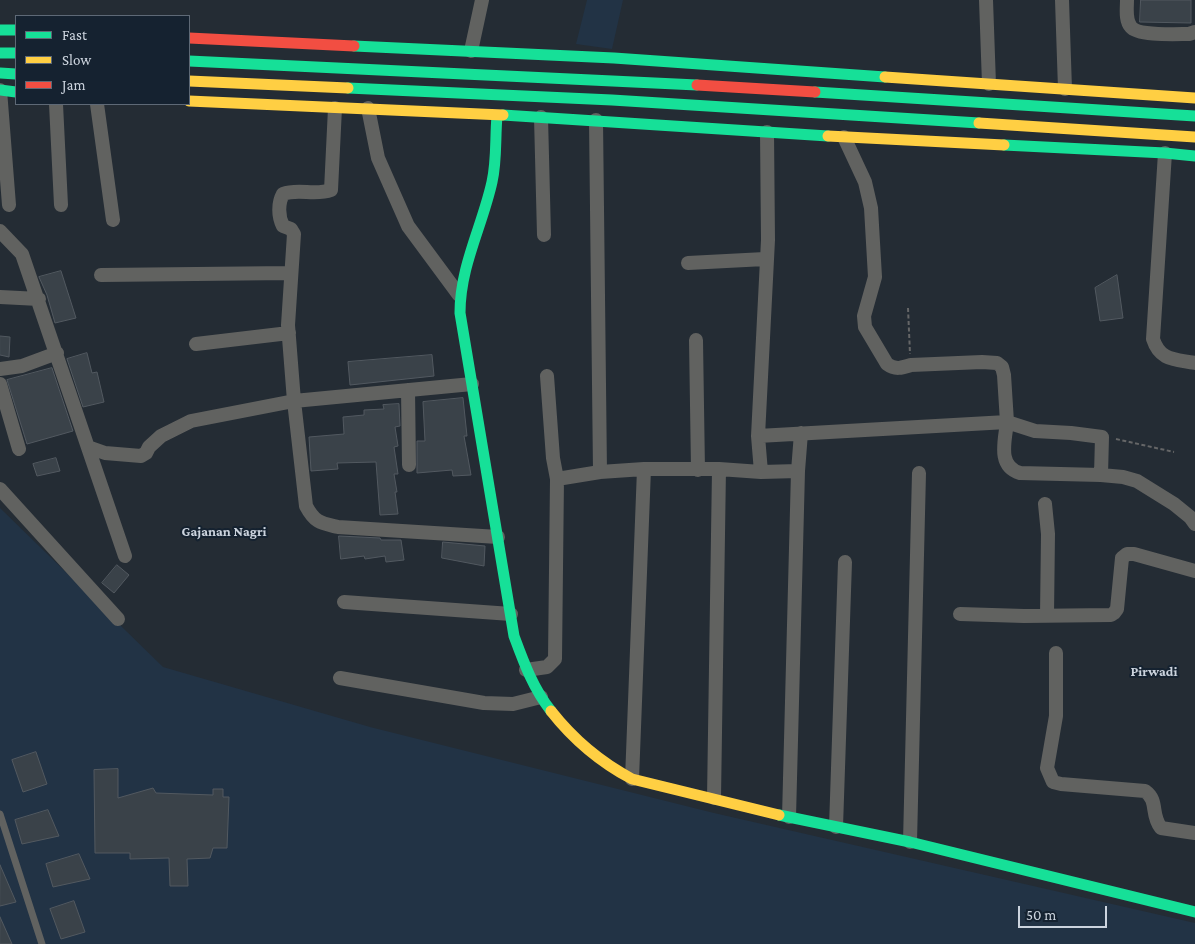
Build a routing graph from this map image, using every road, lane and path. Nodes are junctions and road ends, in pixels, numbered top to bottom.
1 (482, 0) edge
2 (986, 0) edge
3 (1062, 0) edge
4 (1127, 0) edge
5 (0, 30) edge
6 (15, 30) edge
7 (1195, 32) edge
8 (190, 38) edge
9 (470, 51) junction
10 (0, 53) edge
11 (15, 53) edge
12 (190, 61) edge
13 (0, 73) edge
14 (15, 74) edge
15 (190, 81) edge
16 (989, 84) junction
17 (1065, 89) junction
18 (0, 90) edge
19 (15, 92) edge
20 (1195, 98) edge
21 (190, 101) edge
22 (56, 105) edge
23 (97, 105) edge
24 (335, 108) junction
25 (368, 108) junction
26 (497, 116) junction
27 (1195, 116) edge
28 (541, 118) junction
29 (596, 120) junction
30 (767, 132) junction
31 (844, 137) junction
32 (1195, 137) edge
33 (1165, 153) junction
34 (1195, 156) edge
35 (9, 205) dead end
36 (60, 205) dead end
37 (113, 220) dead end
38 (0, 231) edge
39 (544, 235) dead end
40 (766, 259) junction
41 (688, 262) dead end
42 (290, 273) junction
43 (101, 275) dead end
44 (459, 295) junction
45 (0, 296) edge
46 (39, 299) junction
47 (908, 308) dead end
48 (289, 333) junction
49 (696, 340) dead end
50 (196, 344) dead end
51 (57, 353) junction
52 (1195, 363) edge
53 (911, 366) junction
54 (0, 370) edge
55 (547, 376) dead end
56 (0, 384) edge
57 (472, 384) junction
58 (408, 390) junction
59 (294, 401) junction
60 (1007, 422) junction
61 (801, 433) junction
62 (758, 436) junction
63 (1102, 437) junction
64 (88, 447) junction
65 (19, 449) dead end
66 (1174, 452) dead end
67 (409, 465) dead end
68 (644, 469) junction
69 (719, 469) junction
70 (698, 470) junction
71 (798, 471) junction
72 (600, 472) junction
73 (761, 472) junction
74 (919, 473) dead end
75 (1101, 475) junction
76 (557, 480) junction
77 (0, 489) edge
78 (1045, 504) dead end
79 (1195, 524) edge
80 (498, 537) junction
81 (125, 556) dead end
82 (845, 562) dead end
83 (1195, 571) edge
84 (344, 602) dead end
85 (511, 614) junction
86 (960, 614) dead end
87 (1047, 615) junction
88 (118, 619) dead end
89 (1056, 653) dead end
90 (526, 670) junction
91 (340, 678) dead end
92 (541, 696) junction
93 (632, 779) junction
94 (714, 798) junction
95 (0, 814) edge
96 (789, 817) junction
97 (836, 827) junction
98 (1195, 833) edge
99 (910, 842) junction
100 (1195, 912) edge
101 (42, 944) edge

1 - 9 street
2 - 16 street
3 - 17 street
4 - 7 street
5 - 6 main road
8 - 9 main road
9 - 16 main road
10 - 11 main road
12 - 27 main road
13 - 14 main road
15 - 32 main road
16 - 17 main road
17 - 20 main road
18 - 19 main road
18 - 35 street
21 - 24 main road
22 - 36 street
23 - 37 street
24 - 25 main road
24 - 42 street
25 - 26 main road
25 - 44 street
26 - 28 main road
26 - 44 main road
28 - 29 main road
28 - 39 street
29 - 30 main road
29 - 72 street
30 - 31 main road
30 - 40 street
31 - 33 main road
31 - 53 street
33 - 34 main road
33 - 52 street
38 - 46 street
40 - 41 street
40 - 62 street
42 - 43 street
42 - 48 street
44 - 57 main road
45 - 46 street
46 - 51 street
47 - 53 path
48 - 50 street
48 - 59 street
49 - 70 street
51 - 54 street
51 - 64 street
53 - 60 street
55 - 76 street
56 - 65 street
57 - 58 street
57 - 80 main road
58 - 59 street
58 - 67 street
59 - 64 street
59 - 80 street
60 - 61 street
60 - 63 street
60 - 75 street
61 - 62 street
61 - 71 street
62 - 73 street
63 - 66 path
63 - 75 street
64 - 81 street
68 - 70 street
68 - 72 street
68 - 93 street
69 - 70 street
69 - 73 street
69 - 94 street
71 - 73 street
71 - 96 street
72 - 76 street
74 - 99 street
75 - 79 street
76 - 90 street
77 - 88 street
78 - 87 street
80 - 85 main road
82 - 97 street
83 - 87 street
84 - 85 street
85 - 90 main road
86 - 87 street
89 - 98 street
90 - 92 main road
91 - 92 street
92 - 93 main road
93 - 94 main road
94 - 96 main road
95 - 101 lane
96 - 97 main road
97 - 99 main road
99 - 100 main road

